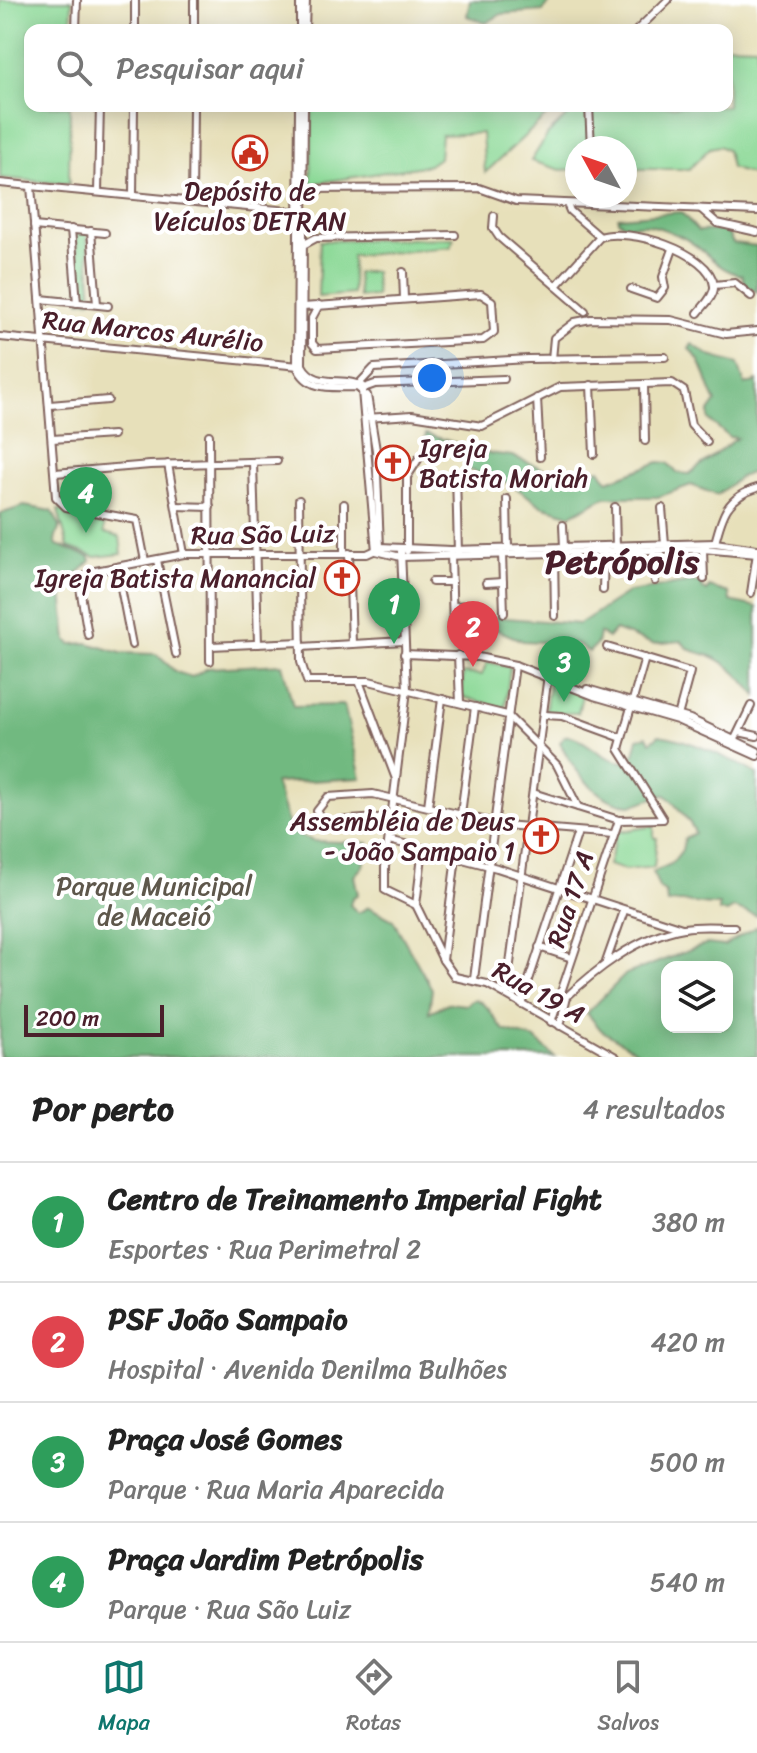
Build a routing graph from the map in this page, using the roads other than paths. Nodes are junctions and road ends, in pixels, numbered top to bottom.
1 (77, 0) edge
2 (135, 0) edge
3 (194, 0) edge
4 (303, 0) edge
5 (668, 0) edge
6 (76, 24) edge
7 (135, 24) edge
8 (194, 24) edge
9 (302, 24) edge
10 (643, 24) edge
11 (100, 112) edge
12 (134, 112) edge
13 (193, 112) edge
14 (302, 112) edge
15 (589, 112) edge
16 (590, 136) edge
17 (0, 183) edge
18 (31, 186) junction
19 (301, 189) junction
20 (98, 192) junction
21 (133, 195) junction
22 (192, 201) junction
23 (565, 204) edge
24 (637, 207) edge
25 (569, 208) edge
26 (701, 209) junction
27 (757, 211) edge
28 (300, 212) junction
29 (494, 216) dead end
30 (34, 226) junction
31 (71, 229) junction
32 (91, 231) junction
33 (757, 232) edge
34 (105, 233) dead end
35 (455, 235) dead end
36 (600, 237) junction
37 (303, 245) junction
38 (673, 249) junction
39 (403, 272) dead end
40 (714, 285) junction
41 (556, 286) junction
42 (631, 289) dead end
43 (751, 296) dead end
44 (41, 299) junction
45 (404, 299) junction
46 (77, 303) junction
47 (97, 304) junction
48 (319, 305) junction
49 (108, 306) dead end
50 (303, 307) junction
51 (585, 311) dead end
52 (698, 313) dead end
53 (757, 331) edge
54 (0, 337) edge
55 (44, 341) junction
56 (665, 357) dead end
57 (552, 359) junction
58 (300, 366) junction
59 (504, 379) dead end
60 (644, 384) junction
61 (591, 385) junction
62 (361, 387) junction
63 (537, 398) junction
64 (108, 400) dead end
65 (50, 405) junction
66 (369, 418) junction
67 (113, 435) dead end
68 (209, 435) dead end
69 (52, 439) junction
70 (645, 441) dead end
71 (707, 442) dead end
72 (594, 454) dead end
73 (540, 457) dead end
74 (419, 458) dead end
75 (277, 461) dead end
76 (253, 462) junction
77 (210, 463) junction
78 (168, 464) junction
79 (55, 473) junction
80 (456, 473) dead end
81 (757, 488) edge
82 (507, 499) dead end
83 (299, 500) dead end
84 (344, 504) dead end
85 (176, 506) junction
86 (210, 507) junction
87 (615, 507) dead end
88 (662, 508) dead end
89 (563, 525) dead end
90 (715, 543) junction
91 (665, 544) junction
92 (564, 547) junction
93 (616, 548) junction
94 (378, 549) junction
95 (604, 549) junction
96 (703, 549) junction
97 (653, 550) junction
98 (505, 551) junction
99 (757, 552) edge
100 (256, 553) junction
101 (300, 553) junction
102 (347, 553) junction
103 (455, 553) junction
104 (554, 553) junction
105 (184, 554) junction
106 (210, 554) junction
107 (404, 554) junction
108 (157, 560) junction
109 (145, 561) junction
110 (117, 567) junction
111 (704, 579) dead end
112 (655, 581) dead end
113 (432, 582) dead end
114 (452, 582) junction
115 (503, 582) junction
116 (486, 583) dead end
117 (603, 590) dead end
118 (751, 593) dead end
119 (475, 605) dead end
120 (453, 606) junction
121 (504, 613) dead end
122 (555, 616) dead end
123 (487, 624) dead end
124 (88, 635) dead end
125 (404, 641) junction
126 (258, 644) junction
127 (301, 644) junction
128 (352, 644) junction
129 (132, 645) dead end
130 (211, 646) junction
131 (607, 647) dead end
132 (176, 654) dead end
133 (404, 654) junction
134 (458, 655) junction
135 (645, 658) junction
136 (210, 661) dead end
137 (515, 665) junction
138 (548, 675) junction
139 (359, 681) junction
140 (407, 690) junction
141 (442, 699) junction
142 (460, 703) junction
143 (631, 704) junction
144 (751, 706) dead end
145 (475, 707) junction
146 (507, 715) junction
147 (544, 715) junction
148 (678, 718) junction
149 (739, 732) junction
150 (757, 736) edge
151 (622, 738) junction
152 (734, 742) junction
153 (539, 745) junction
154 (757, 754) edge
155 (397, 782) junction
156 (533, 793) junction
157 (395, 798) junction
158 (428, 806) junction
159 (578, 807) junction
160 (461, 814) junction
161 (391, 817) junction
162 (619, 820) junction
163 (493, 822) junction
164 (528, 828) junction
165 (578, 832) junction
166 (613, 834) junction
167 (389, 840) junction
168 (423, 848) junction
169 (456, 857) junction
170 (488, 865) junction
171 (521, 875) junction
172 (560, 889) junction
173 (591, 900) junction
174 (416, 905) junction
175 (624, 911) junction
176 (734, 927) dead end
177 (682, 928) junction
178 (539, 947) junction
179 (572, 958) junction
180 (443, 960) junction
181 (606, 962) junction
182 (474, 979) junction
183 (506, 994) junction
184 (567, 996) junction
185 (521, 1004) junction
186 (557, 1005) junction
187 (551, 1022) junction
188 (560, 1026) junction
189 (616, 1057) edge

1 - 6 street
2 - 7 street
3 - 8 street
4 - 9 street
5 - 10 street
11 - 20 street
12 - 21 street
13 - 22 street
14 - 19 street
15 - 16 street
17 - 18 street
18 - 20 street
18 - 30 street
19 - 23 street
19 - 28 street
20 - 21 street
21 - 22 street
22 - 28 street
24 - 26 street
25 - 36 street
26 - 27 street
26 - 33 street
28 - 37 street
28 - 58 street
29 - 41 street
30 - 31 street
30 - 44 street
31 - 32 street
31 - 46 street
32 - 34 street
32 - 47 street
35 - 37 street
36 - 38 street
36 - 41 street
37 - 50 street
38 - 40 street
38 - 42 street
39 - 45 street
40 - 43 street
40 - 52 street
41 - 51 street
44 - 46 street
44 - 55 street
45 - 48 street
45 - 48 street
46 - 47 street
47 - 49 street
48 - 50 street
50 - 58 street
53 - 57 street
54 - 55 street, Rua Marcos Aurélio
55 - 58 street, Rua Marcos Aurélio
55 - 65 street
56 - 57 street
57 - 62 street
58 - 62 street
59 - 62 street
60 - 61 street
60 - 70 street
60 - 71 street
61 - 63 street
61 - 72 street
62 - 66 street
63 - 66 street
63 - 73 street
64 - 65 street
65 - 69 street
66 - 94 street
67 - 69 street
68 - 77 street
69 - 79 street
74 - 107 street
75 - 76 street
76 - 77 street
76 - 100 street
77 - 78 street
77 - 86 street
78 - 79 street
78 - 85 street
79 - 109 street
80 - 103 street
81 - 90 street
82 - 98 street
83 - 101 street
84 - 102 street
85 - 86 street
85 - 105 street
86 - 106 street
87 - 93 street
88 - 91 street
89 - 92 street
90 - 91 street
90 - 99 street
91 - 93 street
92 - 95 street
92 - 98 street
93 - 95 street
93 - 97 street
94 - 102 street, Rua São Luiz
94 - 107 street, Rua São Luiz
95 - 104 street
95 - 117 street
96 - 97 street
96 - 99 street
96 - 111 street
97 - 112 street
98 - 103 street, Rua São Luiz
98 - 104 street
98 - 115 street
99 - 118 street
100 - 101 street, Rua São Luiz
100 - 106 street, Rua São Luiz
100 - 126 street
101 - 102 street, Rua São Luiz
101 - 127 street
102 - 128 street
103 - 107 street, Rua São Luiz
103 - 114 street
104 - 122 street
105 - 106 street, Rua São Luiz
105 - 108 street, Rua São Luiz
106 - 130 street
107 - 125 street
108 - 109 street, Rua São Luiz
108 - 132 street
109 - 110 street, Rua São Luiz
110 - 124 street, Rua São Luiz
110 - 129 street
113 - 114 street
114 - 120 street
115 - 116 street
115 - 121 street
119 - 120 street
120 - 123 street
125 - 128 street
125 - 133 street
126 - 127 street
126 - 130 street
127 - 128 street
127 - 139 street
130 - 136 street
131 - 135 street
133 - 134 street
133 - 140 street
134 - 137 street
134 - 142 street
135 - 143 street
135 - 148 street
137 - 138 street
137 - 146 street
138 - 143 street
138 - 147 street
139 - 140 street
139 - 155 street
140 - 141 street
140 - 155 street
141 - 142 street
141 - 158 street
142 - 145 street
143 - 148 street
143 - 151 street
144 - 149 street
145 - 146 street
145 - 160 street
146 - 153 street
146 - 163 street
147 - 151 street
147 - 153 street
148 - 152 street
149 - 150 street
149 - 152 street
151 - 162 street
152 - 154 street
153 - 156 street
153 - 159 street
155 - 157 street
156 - 159 street
156 - 164 street
157 - 158 street
157 - 161 street
157 - 161 street
158 - 160 street
159 - 162 street
160 - 163 street
161 - 167 street
162 - 166 street, Rua 17 A
163 - 164 street
163 - 170 street
164 - 165 street
164 - 171 street
165 - 166 street
165 - 172 street
166 - 173 street, Rua 17 A
167 - 168 street
167 - 174 street
168 - 169 street
168 - 174 street
169 - 170 street
169 - 180 street
170 - 171 street
170 - 182 street
171 - 172 street
171 - 183 street
172 - 173 street
172 - 178 street
173 - 175 street
173 - 179 street, Rua 17 A
174 - 180 street
175 - 177 street
175 - 181 street
176 - 177 street
177 - 181 street
178 - 179 street
178 - 185 street
179 - 186 street, Rua 17 A
180 - 182 street, Rua 19 A
181 - 184 street
182 - 183 street, Rua 19 A
183 - 185 street, Rua 19 A
184 - 186 street
184 - 188 street
185 - 187 street, Rua 19 A
186 - 187 street, Rua 17 A
187 - 188 street, Rua 19 A
188 - 189 street, Rua 19 A

